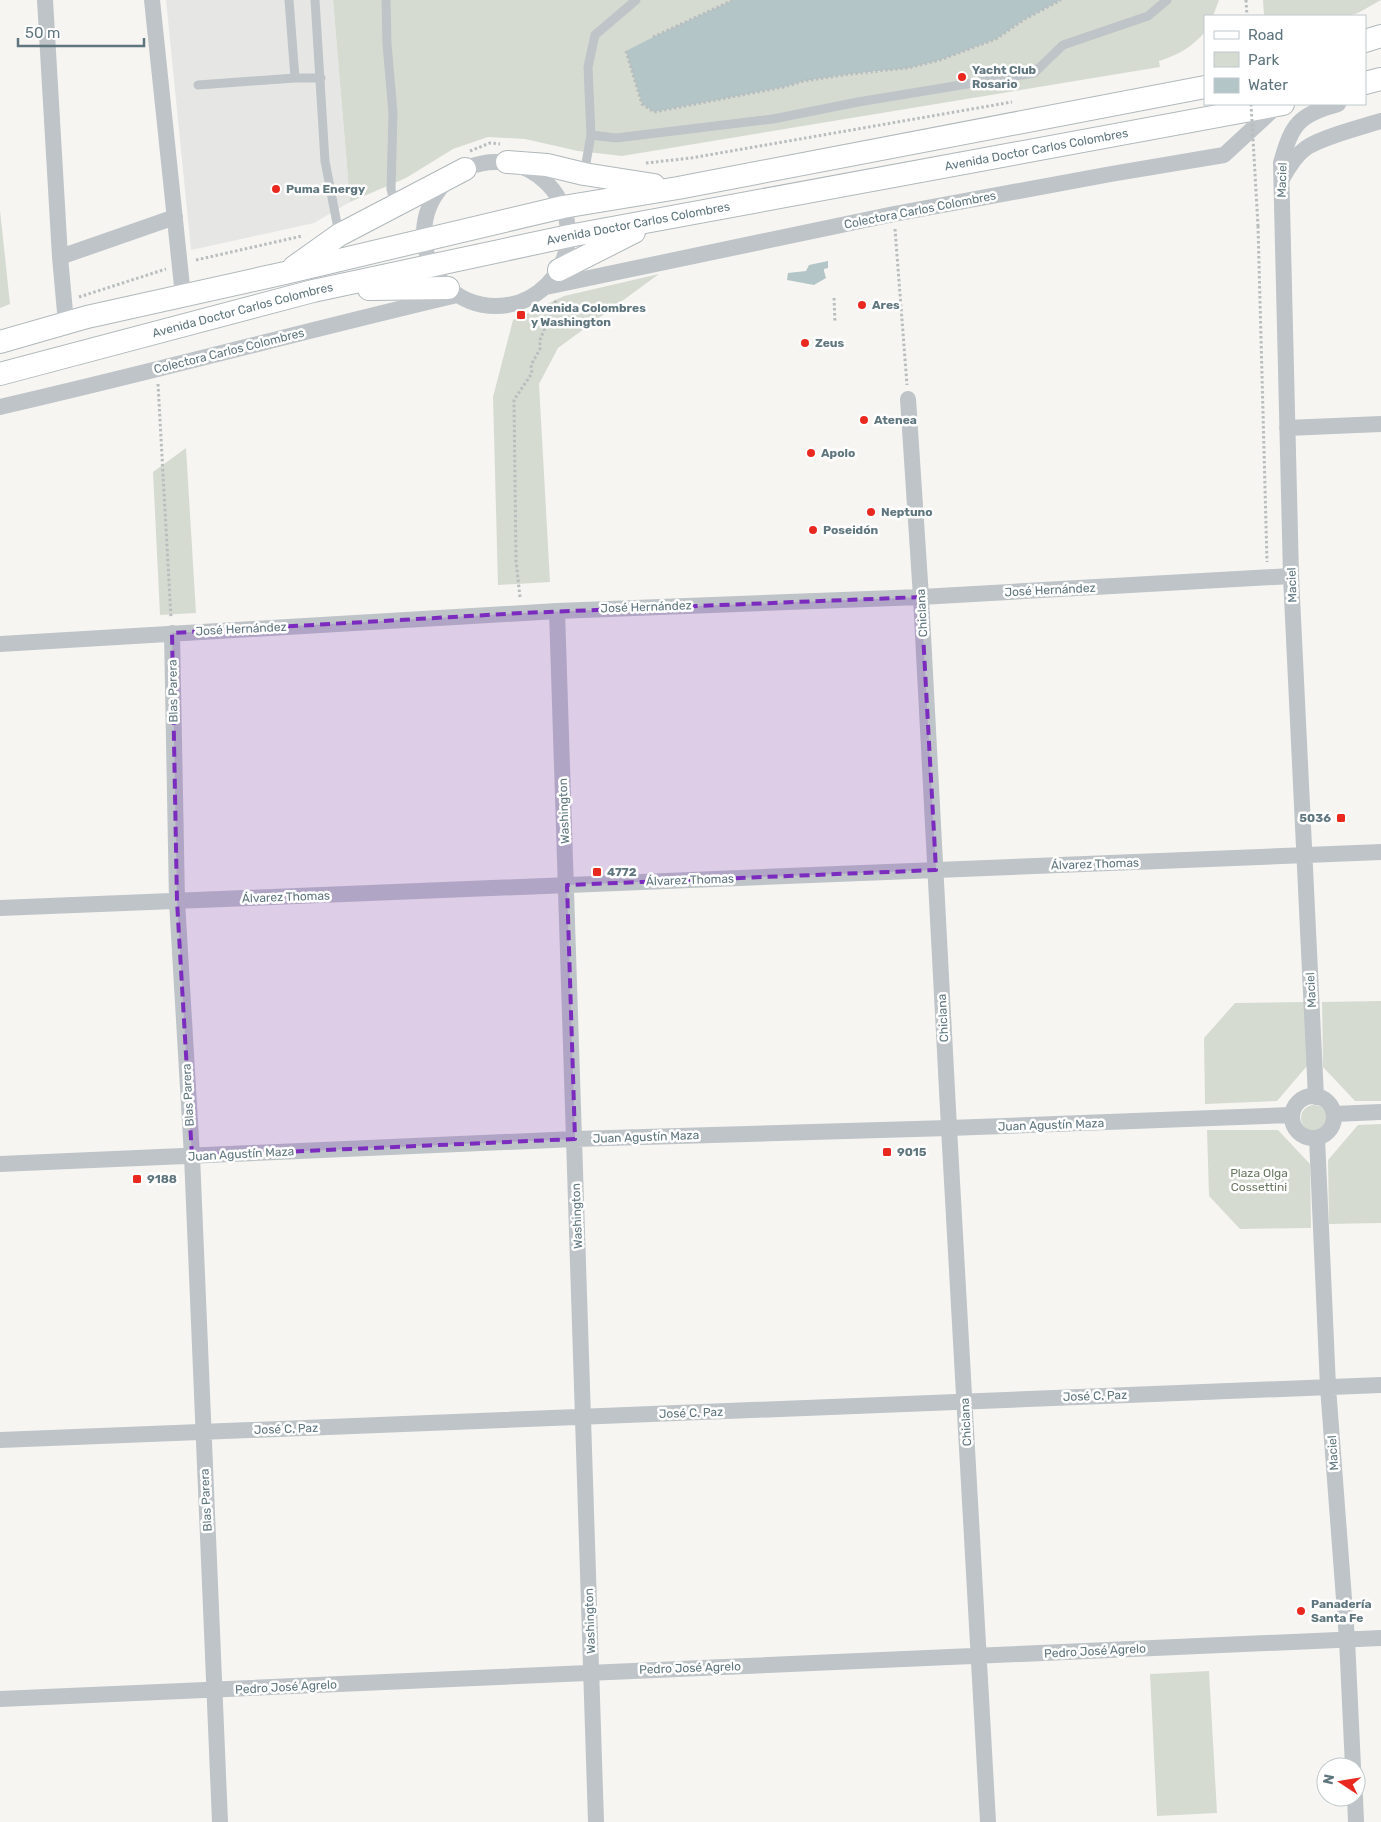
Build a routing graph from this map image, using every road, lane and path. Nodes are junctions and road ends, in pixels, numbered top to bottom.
1 (45, 0) edge
2 (152, 0) edge
3 (289, 0) edge
4 (315, 0) edge
5 (386, 0) edge
6 (636, 0) edge
7 (733, 0) edge
8 (1061, 0) edge
9 (1167, 0) edge
10 (1246, 0) edge
11 (1247, 15) edge
12 (1381, 36) edge
13 (653, 37) dead end
14 (1366, 41) edge
15 (626, 51) dead end
16 (295, 78) junction
17 (321, 78) junction
18 (198, 85) dead end
19 (1204, 87) edge
20 (1251, 105) edge
21 (1275, 105) edge
22 (1279, 105) edge
23 (1334, 105) edge
24 (1381, 121) edge
25 (591, 135) junction
26 (507, 162) junction
27 (465, 169) junction
28 (584, 174) junction
29 (1280, 181) junction
30 (678, 188) junction
31 (395, 205) junction
32 (564, 207) junction
33 (894, 214) junction
34 (175, 217) junction
35 (659, 220) junction
36 (339, 235) junction
37 (569, 236) junction
38 (424, 240) junction
39 (60, 257) junction
40 (431, 266) junction
41 (285, 273) junction
42 (554, 285) junction
43 (314, 291) junction
44 (452, 292) junction
45 (182, 296) junction
46 (834, 298) dead end
47 (66, 323) junction
48 (835, 323) dead end
49 (0, 342) edge
50 (157, 369) junction
51 (0, 374) edge
52 (908, 399) joint
53 (0, 407) edge
54 (1381, 424) edge
55 (1287, 428) junction
56 (1291, 576) junction
57 (1267, 578) junction
58 (922, 597) junction
59 (558, 611) junction
60 (522, 613) junction
61 (172, 633) junction
62 (0, 644) edge
63 (1381, 852) edge
64 (1305, 855) junction
65 (936, 870) junction
66 (567, 885) junction
67 (177, 901) junction
68 (0, 908) edge
69 (1316, 1097) junction
70 (1381, 1112) edge
71 (1334, 1114) junction
72 (1292, 1115) junction
73 (949, 1128) junction
74 (1318, 1138) junction
75 (575, 1139) junction
76 (192, 1156) junction
77 (0, 1164) edge
78 (1381, 1385) edge
79 (1328, 1386) junction
80 (965, 1402) junction
81 (584, 1417) junction
82 (203, 1432) junction
83 (0, 1440) edge
84 (1381, 1638) edge
85 (1347, 1639) junction
86 (979, 1656) junction
87 (592, 1673) junction
88 (215, 1690) junction
89 (0, 1699) edge
90 (1353, 1757) edge
91 (1355, 1807) edge
92 (220, 1822) edge
93 (596, 1822) edge
94 (988, 1822) edge
95 (1356, 1822) edge

1 - 39 street
2 - 34 street
3 - 16 lane
4 - 17 lane
5 - 31 lane
6 - 25 lane
7 - 13 path
8 - 15 path
9 - 25 lane
10 - 11 path
12 - 14 main road
16 - 17 lane
16 - 18 lane
17 - 36 lane
19 - 30 main road, Avenida Doctor Carlos Colombres
20 - 57 path, bridge
21 - 35 main road, Avenida Doctor Carlos Colombres
22 - 33 street, Colectora Carlos Colombres
23 - 29 street, Maciel
24 - 29 street
25 - 28 lane
26 - 27 street
26 - 28 main road
26 - 32 street
27 - 31 main road
27 - 38 street
28 - 30 main road
29 - 55 street, Maciel
30 - 32 main road, Avenida Doctor Carlos Colombres
31 - 36 main road
32 - 37 street
32 - 38 main road, Avenida Doctor Carlos Colombres
33 - 42 street, Colectora Carlos Colombres
33 - 52 path
34 - 39 street
34 - 45 street
35 - 37 main road, Avenida Doctor Carlos Colombres
35 - 42 main road
36 - 41 main road
37 - 40 main road, Avenida Doctor Carlos Colombres
37 - 42 street
38 - 40 street
38 - 41 main road, Avenida Doctor Carlos Colombres
39 - 47 street
40 - 43 main road, Avenida Doctor Carlos Colombres
40 - 44 street
41 - 45 main road, Avenida Doctor Carlos Colombres
42 - 44 street
42 - 60 path
43 - 44 main road
43 - 51 main road, Avenida Doctor Carlos Colombres
44 - 50 street, Colectora Carlos Colombres
45 - 47 main road, Avenida Doctor Carlos Colombres
46 - 48 path
47 - 49 main road, Avenida Doctor Carlos Colombres
50 - 53 street, Colectora Carlos Colombres
50 - 61 path
52 - 58 street, Chiclana
54 - 55 street
55 - 56 street, Maciel
56 - 57 street, José Hernández
56 - 64 street, Maciel
57 - 58 street, José Hernández
58 - 59 street, José Hernández
58 - 65 street, Chiclana
59 - 60 street, José Hernández
59 - 66 street, Washington
60 - 61 street, José Hernández
61 - 62 street, José Hernández
61 - 67 street, Blas Parera
63 - 64 street, Álvarez Thomas
64 - 65 street, Álvarez Thomas
64 - 69 street, Maciel
65 - 66 street, Álvarez Thomas
65 - 73 street, Chiclana
66 - 67 street, Álvarez Thomas
66 - 75 street, Washington
67 - 68 street, Álvarez Thomas
67 - 76 street, Blas Parera
69 - 71 street
69 - 72 street
70 - 71 street
71 - 74 street
72 - 73 street, Juan Agustín Maza
72 - 74 street
73 - 75 street, Juan Agustín Maza
73 - 80 street, Chiclana
74 - 79 street, Maciel
75 - 76 street, Juan Agustín Maza
75 - 81 street, Washington
76 - 77 street, Juan Agustín Maza
76 - 82 street, Blas Parera
78 - 79 street, José C. Paz
79 - 80 street, José C. Paz
79 - 85 street, Maciel
80 - 81 street, José C. Paz
80 - 86 street, Chiclana
81 - 82 street, José C. Paz
81 - 87 street, Washington
82 - 83 street, José C. Paz
82 - 88 street, Blas Parera
84 - 85 street, Pedro José Agrelo
85 - 86 street, Pedro José Agrelo
85 - 90 street, Maciel
86 - 87 street, Pedro José Agrelo
86 - 94 street, Chiclana
87 - 88 street, Pedro José Agrelo
87 - 93 street, Washington
88 - 89 street, Pedro José Agrelo
88 - 92 street, Blas Parera
91 - 95 street

